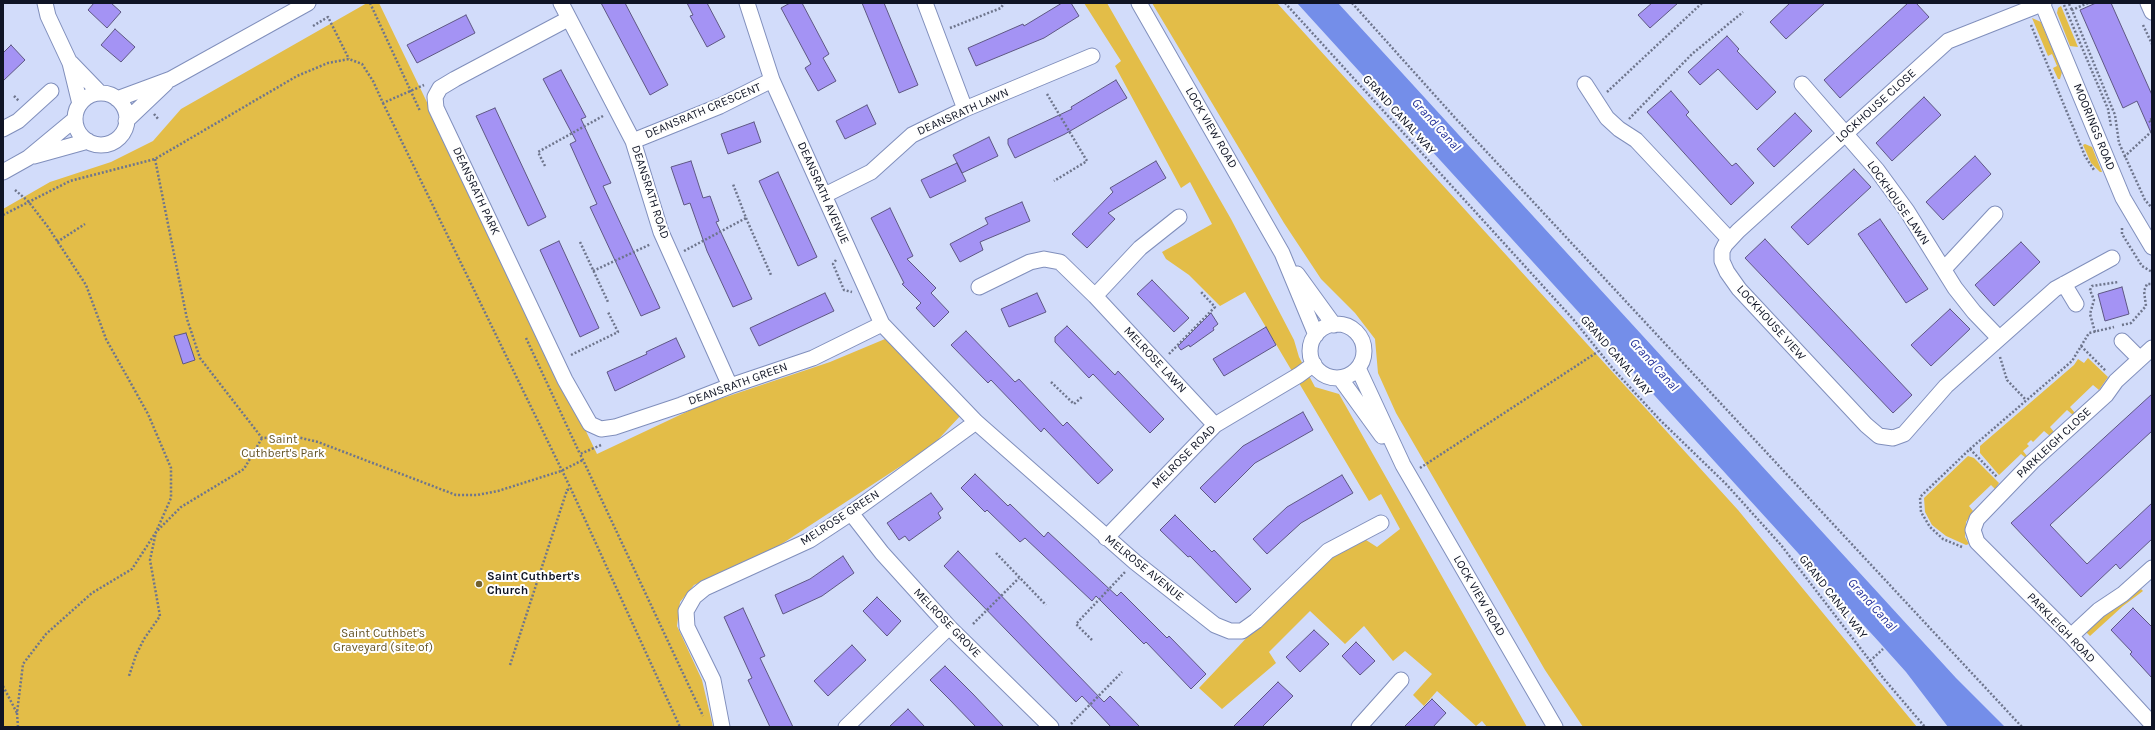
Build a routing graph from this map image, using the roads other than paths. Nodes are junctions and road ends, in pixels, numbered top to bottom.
1 (45, 3) edge
2 (308, 3) edge
3 (561, 3) edge
4 (747, 3) edge
5 (924, 3) edge
6 (1139, 3) edge
7 (2043, 3) edge
8 (2148, 3) edge
9 (2152, 12) edge
10 (568, 19) junction
11 (1092, 56) dead end
12 (70, 63) junction
13 (171, 79) junction
14 (772, 80) junction
15 (1585, 84) dead end
16 (1802, 84) dead end
17 (51, 91) dead end
18 (100, 93) junction
19 (117, 98) junction
20 (80, 104) junction
21 (965, 109) junction
22 (75, 120) junction
23 (126, 121) junction
24 (3, 129) edge
25 (1845, 134) junction
26 (88, 141) junction
27 (633, 141) junction
28 (28, 158) junction
29 (3, 172) edge
30 (825, 196) junction
31 (1995, 214) dead end
32 (1179, 217) dead end
33 (1729, 240) junction
34 (2151, 245) edge
35 (1282, 253) junction
36 (2112, 258) dead end
37 (1944, 270) junction
38 (2064, 284) junction
39 (979, 287) dead end
40 (1095, 296) junction
41 (2076, 304) dead end
42 (882, 324) junction
43 (1334, 325) junction
44 (1316, 334) junction
45 (1995, 341) junction
46 (2122, 341) dead end
47 (2152, 348) edge
48 (2140, 359) junction
49 (1314, 364) junction
50 (925, 368) joint
51 (1358, 368) junction
52 (1340, 378) junction
53 (730, 386) junction
54 (976, 422) junction
55 (590, 424) joint
56 (1215, 425) junction
57 (1406, 470) junction
58 (851, 513) junction
59 (1381, 523) dead end
60 (1973, 530) joint
61 (1106, 538) junction
62 (2152, 568) edge
63 (949, 626) junction
64 (2071, 636) junction
65 (1401, 680) dead end
66 (2152, 724) edge
67 (722, 727) edge
68 (846, 727) edge
69 (1051, 727) edge
70 (1359, 727) edge
71 (1555, 727) edge

1 - 12 street
2 - 13 street
3 - 10 street, DEANSRATH ROAD
4 - 14 street, DEANSRATH AVENUE
5 - 21 street
6 - 35 street, LOCK VIEW ROAD
7 - 25 street, LOCKHOUSE CLOSE
7 - 34 street, MOORINGS ROAD
8 - 9 street
10 - 27 street, DEANSRATH ROAD
10 - 55 street, DEANSRATH PARK
11 - 21 street, DEANSRATH LAWN
12 - 18 street
12 - 20 street
13 - 19 street
13 - 23 street
14 - 27 street, DEANSRATH CRESCENT
14 - 30 street, DEANSRATH AVENUE
15 - 33 street
16 - 25 street, LOCKHOUSE LAWN
17 - 24 street
18 - 19 street
18 - 20 street
19 - 23 street
20 - 22 street
21 - 30 street, DEANSRATH LAWN
22 - 26 street
22 - 28 street
23 - 26 street
25 - 33 street, LOCKHOUSE CLOSE
25 - 37 street, LOCKHOUSE LAWN
26 - 28 street
27 - 53 street, DEANSRATH ROAD
28 - 29 street
30 - 42 street, DEANSRATH AVENUE
31 - 37 street
32 - 40 street
33 - 45 street, LOCKHOUSE VIEW
35 - 43 street, LOCK VIEW ROAD
35 - 44 street, LOCK VIEW ROAD
36 - 38 street, LOCKHOUSE VIEW
37 - 45 street, LOCKHOUSE LAWN
38 - 41 street
38 - 45 street, LOCKHOUSE VIEW
39 - 40 street, MELROSE LAWN
40 - 56 street, MELROSE LAWN
42 - 50 street, DEANSRATH AVENUE
42 - 53 street, DEANSRATH GREEN
43 - 44 street
43 - 51 street
44 - 49 street
46 - 48 street
47 - 48 street, PARKLEIGH CLOSE
48 - 60 street, PARKLEIGH CLOSE
49 - 52 street
49 - 56 street, MELROSE ROAD
50 - 54 street, MELROSE AVENUE
51 - 52 street
51 - 57 street, LOCK VIEW ROAD
52 - 57 street, LOCK VIEW ROAD
53 - 55 street, DEANSRATH GREEN
54 - 58 street, MELROSE GREEN
54 - 61 street, MELROSE AVENUE
56 - 61 street, MELROSE ROAD
57 - 71 street, LOCK VIEW ROAD
58 - 63 street, MELROSE GROVE
58 - 67 street, MELROSE GREEN
59 - 61 street, MELROSE AVENUE
60 - 64 street, PARKLEIGH ROAD
62 - 64 street
63 - 68 street
63 - 69 street, MELROSE GROVE
64 - 66 street, PARKLEIGH ROAD
65 - 70 street

